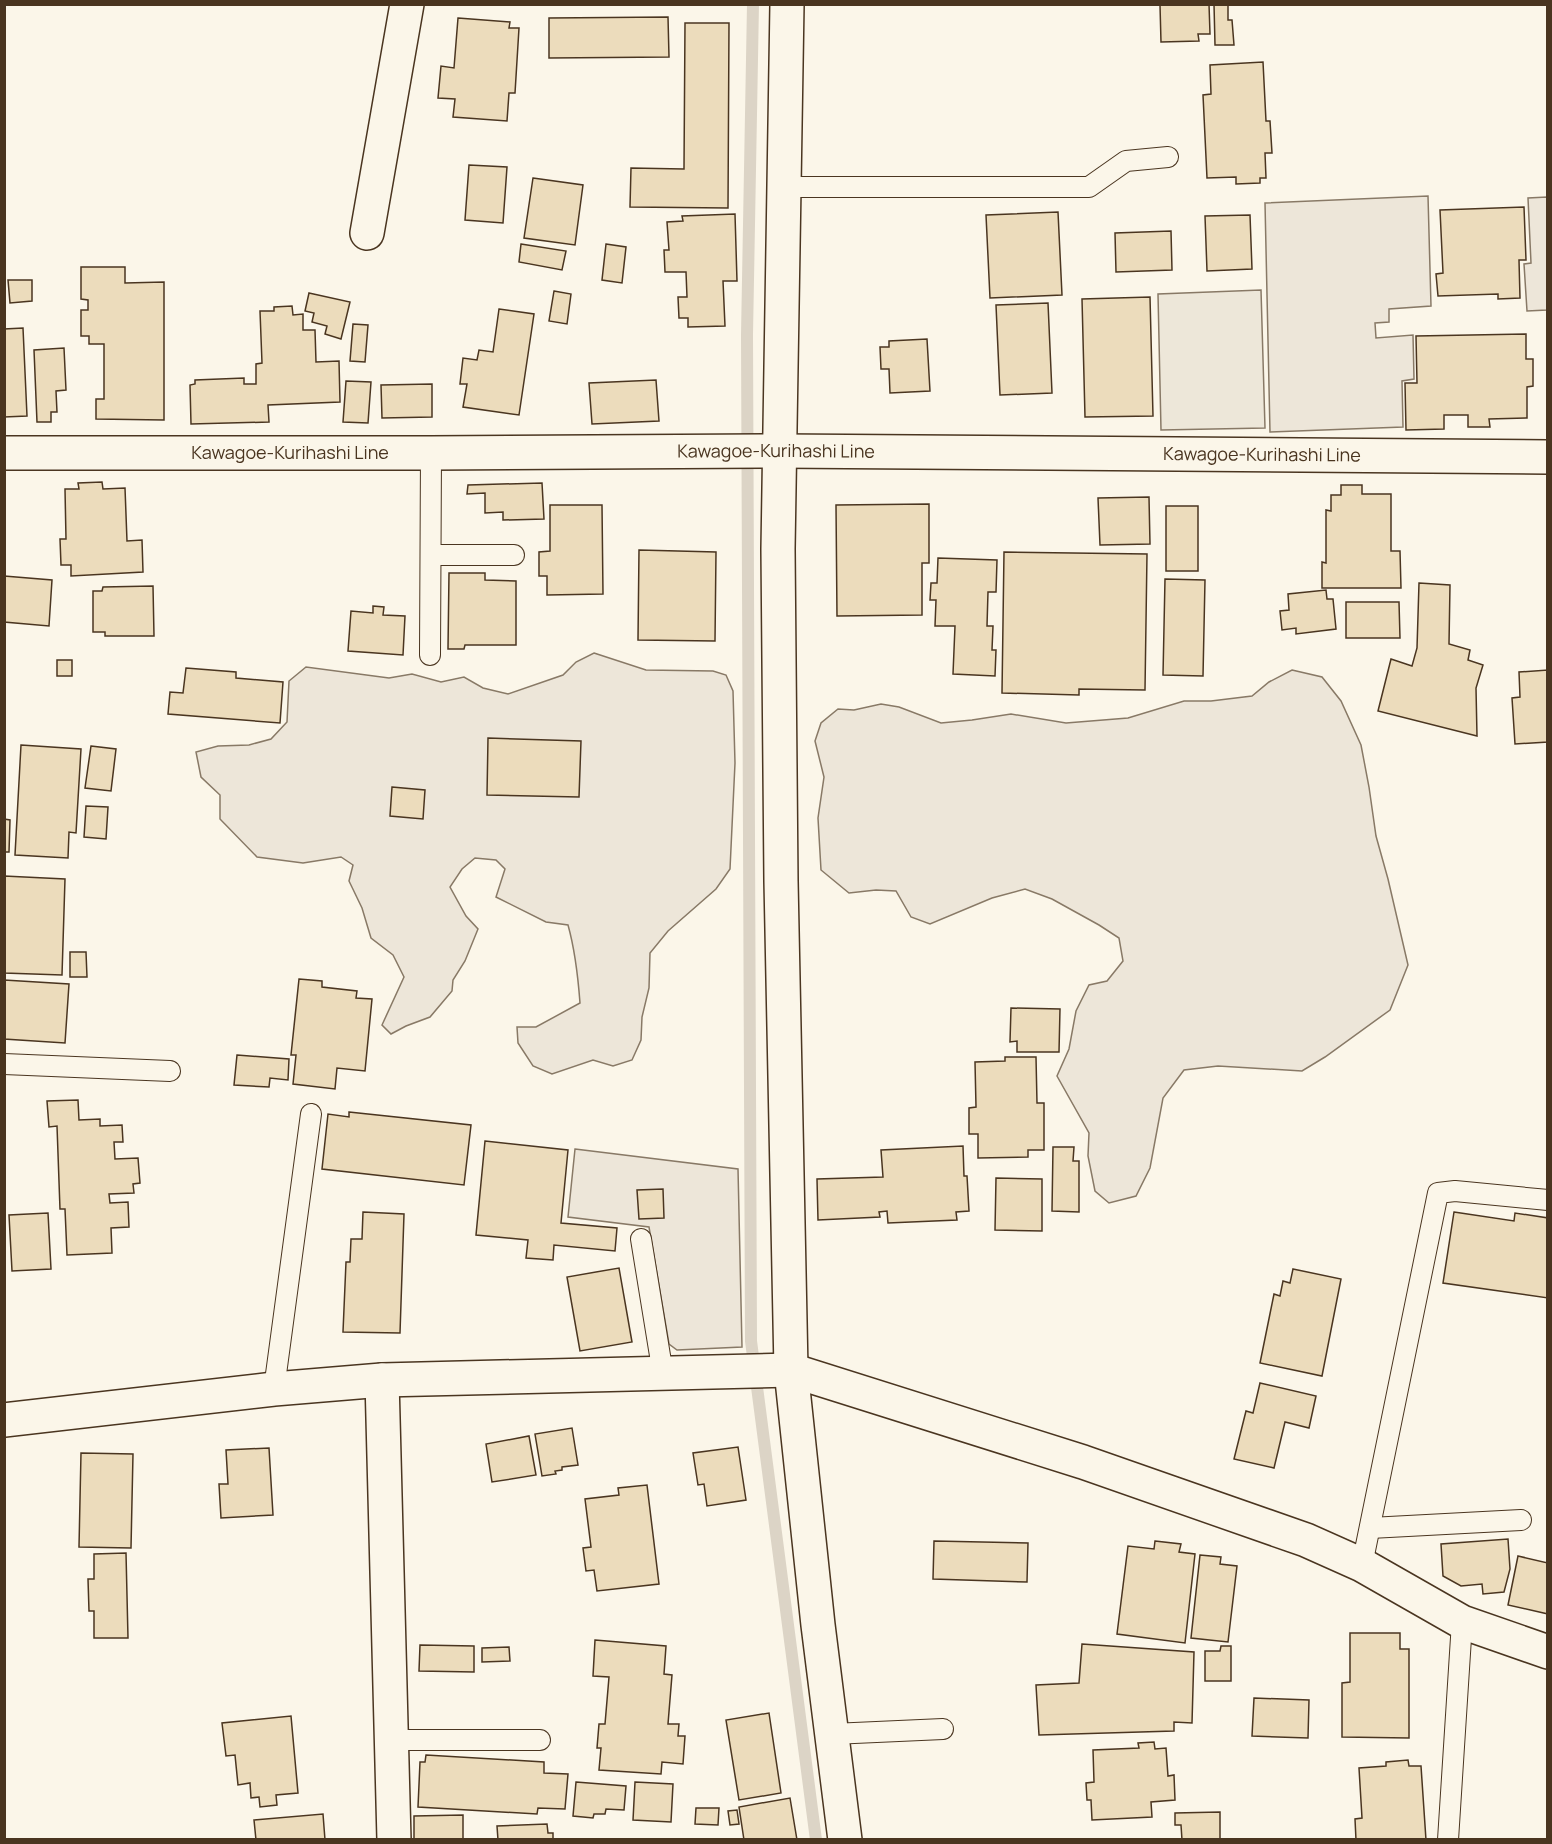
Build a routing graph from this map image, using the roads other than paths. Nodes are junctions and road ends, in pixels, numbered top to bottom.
1 (407, 4) edge
2 (787, 4) edge
3 (1168, 157) dead end
4 (785, 187) junction
5 (367, 233) dead end
6 (779, 451) junction
7 (4, 453) edge
8 (431, 453) junction
9 (1548, 457) edge
10 (431, 555) junction
11 (514, 555) dead end
12 (430, 655) dead end
13 (4, 1064) edge
14 (170, 1071) dead end
15 (311, 1114) dead end
16 (1548, 1200) edge
17 (641, 1239) dead end
18 (791, 1370) junction
19 (663, 1374) junction
20 (382, 1380) junction
21 (274, 1389) junction
22 (4, 1420) edge
23 (1521, 1520) dead end
24 (1370, 1528) junction
25 (1362, 1565) junction
26 (1462, 1622) junction
27 (1548, 1652) edge
28 (943, 1729) dead end
29 (832, 1734) junction
30 (392, 1740) junction
31 (540, 1740) dead end
32 (394, 1839) edge
33 (845, 1839) edge
34 (1448, 1839) edge

1 - 5 street
2 - 4 street
3 - 4 lane
4 - 6 street
6 - 8 street, Kawagoe-Kurihashi Line
6 - 9 street, Kawagoe-Kurihashi Line
6 - 18 street
7 - 8 street, Kawagoe-Kurihashi Line
8 - 10 lane
10 - 11 lane
10 - 12 lane
13 - 14 lane
15 - 21 lane
16 - 24 lane
17 - 19 lane
18 - 19 street
18 - 25 street
18 - 29 street
19 - 20 street
20 - 21 street
20 - 30 street
21 - 22 street
23 - 24 lane
24 - 25 lane
25 - 26 street
26 - 27 street
26 - 34 lane
28 - 29 lane
29 - 33 street
30 - 31 lane
30 - 32 street

